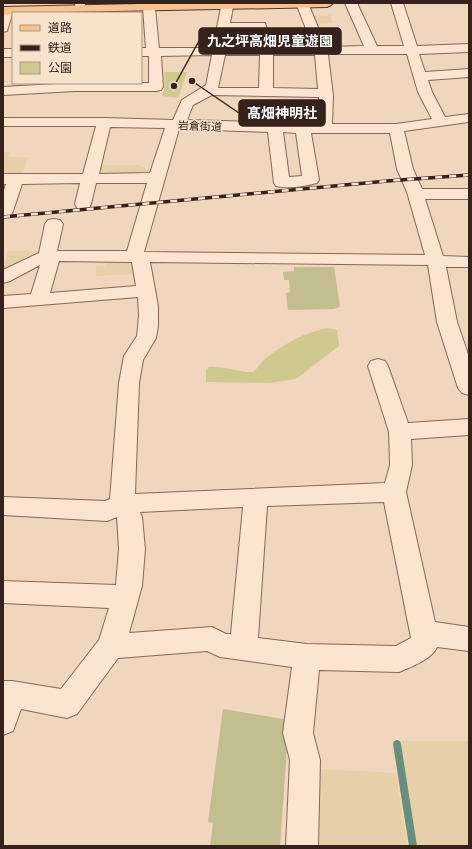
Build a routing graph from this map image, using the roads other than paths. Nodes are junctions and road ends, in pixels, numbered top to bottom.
1 (133, 3) edge
2 (327, 3) edge
3 (350, 3) edge
4 (397, 3) edge
5 (302, 4) edge
6 (227, 6) junction
7 (5, 7) edge
8 (82, 7) edge
9 (149, 8) junction
10 (224, 27) junction
11 (3, 28) edge
12 (469, 48) edge
13 (372, 50) junction
14 (411, 50) junction
15 (266, 51) junction
16 (321, 51) junction
17 (147, 52) edge
18 (219, 52) junction
19 (469, 73) edge
20 (422, 76) junction
21 (75, 85) edge
22 (210, 90) junction
23 (3, 91) edge
24 (266, 92) junction
25 (325, 93) junction
26 (469, 118) edge
27 (3, 122) edge
28 (104, 122) junction
29 (441, 122) junction
30 (175, 125) junction
31 (275, 128) junction
32 (396, 128) junction
33 (303, 129) junction
34 (325, 129) junction
35 (156, 178) junction
36 (9, 179) edge
37 (89, 179) junction
38 (415, 194) junction
39 (469, 194) edge
40 (83, 204) dead end
41 (5, 211) dead end
42 (54, 224) dead end
43 (50, 256) junction
44 (137, 258) junction
45 (436, 260) junction
46 (469, 262) edge
47 (3, 277) edge
48 (146, 291) junction
49 (39, 299) junction
50 (3, 302) edge
51 (378, 366) dead end
52 (469, 388) edge
53 (469, 428) edge
54 (400, 432) junction
55 (394, 492) junction
56 (256, 497) junction
57 (122, 504) junction
58 (3, 506) edge
59 (3, 592) edge
60 (126, 597) junction
61 (424, 633) junction
62 (469, 639) edge
63 (111, 646) junction
64 (244, 647) junction
65 (307, 657) junction
66 (7, 694) edge
67 (3, 721) edge
68 (302, 846) edge

1 - 8 main road
2 - 5 main road
3 - 13 street
4 - 14 street
5 - 6 main road
5 - 16 street
6 - 9 main road
6 - 10 street
7 - 8 main road
7 - 11 street
8 - 9 main road
9 - 17 street
10 - 15 street
10 - 18 street
12 - 14 street
13 - 14 street
13 - 16 street
14 - 20 street
15 - 16 street
15 - 18 street
15 - 24 street
16 - 25 street
17 - 18 street
17 - 21 street
18 - 22 street
19 - 20 street
20 - 29 street
21 - 23 street
22 - 24 street
22 - 30 street
24 - 25 street
25 - 34 street
26 - 29 street, 岩倉街道
27 - 28 street, 岩倉街道
28 - 30 street, 岩倉街道
28 - 37 street
29 - 32 street, 岩倉街道
30 - 31 street, 岩倉街道
30 - 35 street
31 - 33 street, 岩倉街道
31 - 33 street
32 - 34 street, 岩倉街道
32 - 38 street
33 - 34 street, 岩倉街道
35 - 37 street
35 - 44 street
36 - 37 street
36 - 41 street
37 - 40 street
38 - 39 street
38 - 45 street
42 - 43 street
43 - 44 street
43 - 47 street
43 - 49 street
44 - 45 street
44 - 48 street
45 - 46 street
45 - 52 street
48 - 49 street
48 - 57 street
49 - 50 street
51 - 54 street
53 - 54 street
54 - 55 street
55 - 56 street
55 - 61 street
56 - 57 street
56 - 64 street
57 - 58 street
57 - 60 street
59 - 60 street
60 - 63 street
61 - 62 street
61 - 65 street
63 - 64 street
63 - 66 street
64 - 65 street
65 - 68 street
66 - 67 street

